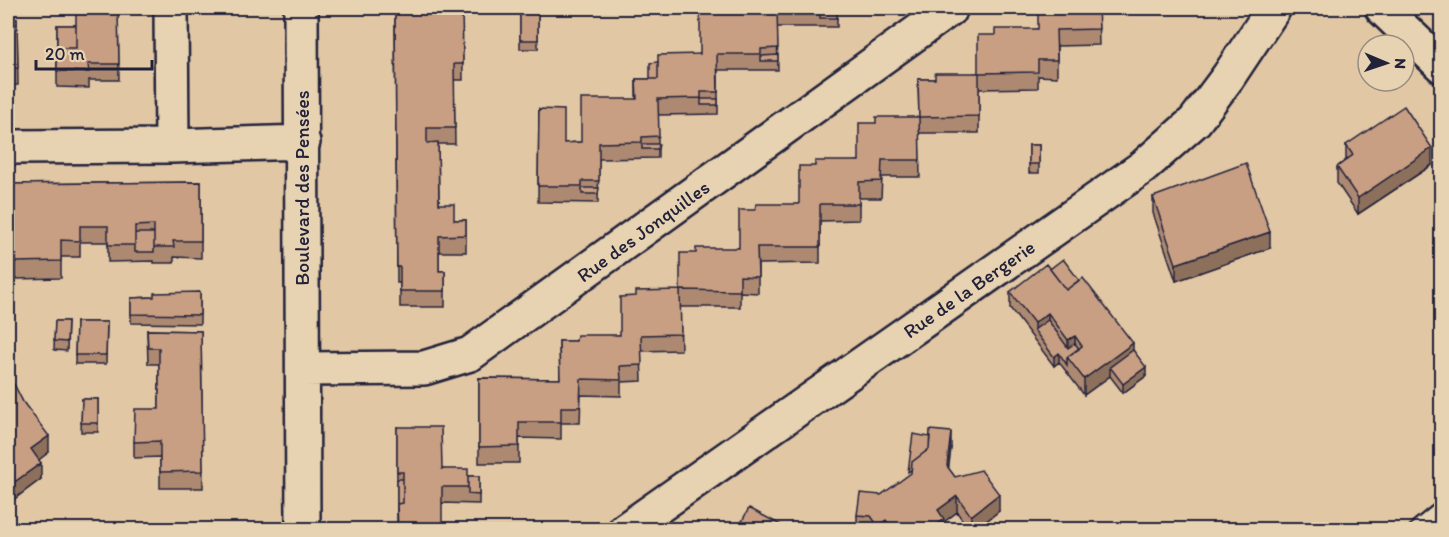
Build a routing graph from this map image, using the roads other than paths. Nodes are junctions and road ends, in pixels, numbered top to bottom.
1 (171, 8) edge
2 (301, 8) edge
3 (951, 8) edge
4 (1274, 8) edge
5 (1382, 8) edge
6 (1442, 66) edge
7 (303, 142) junction
8 (172, 146) junction
9 (8, 147) edge
10 (303, 369) junction
11 (1442, 513) edge
12 (303, 530) edge
13 (625, 530) edge
14 (1421, 530) edge

1 - 8 street
2 - 7 street, Boulevard des Pensées
3 - 10 street, Rue des Jonquilles
4 - 13 street, Rue de la Bergerie
5 - 6 street
7 - 8 street
7 - 10 street, Boulevard des Pensées
8 - 9 street
10 - 12 street, Boulevard des Pensées
11 - 14 lane

